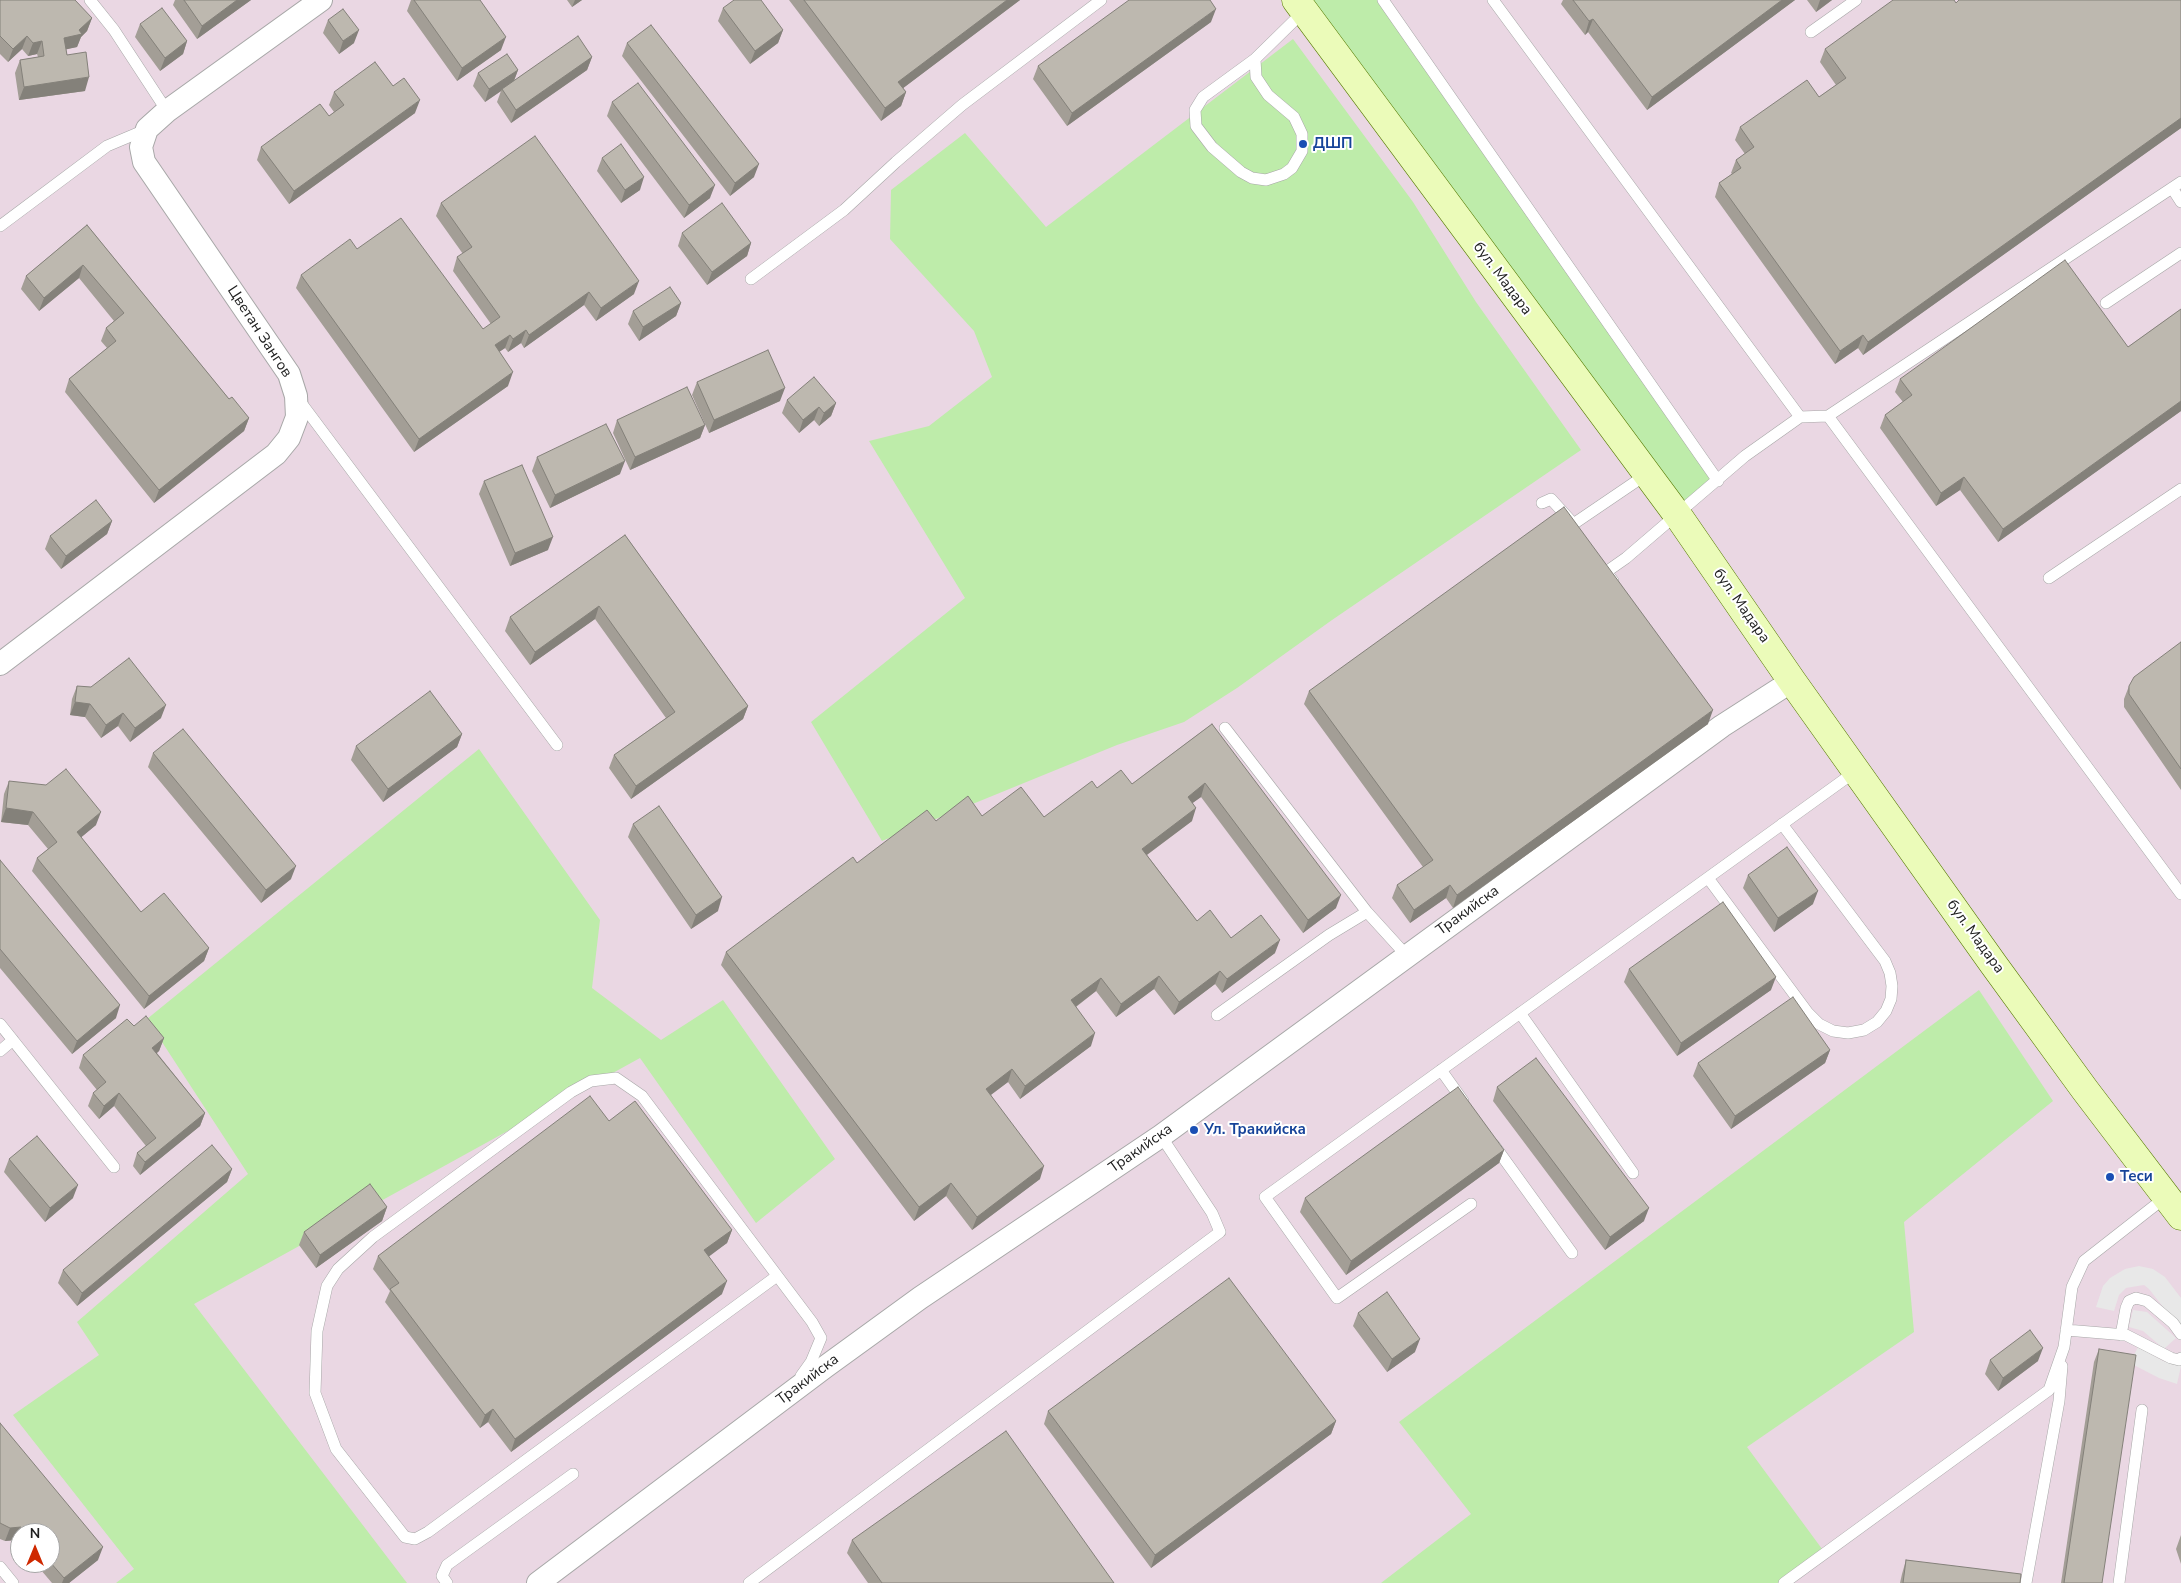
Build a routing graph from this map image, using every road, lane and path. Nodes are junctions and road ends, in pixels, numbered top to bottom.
1 (90, 0) edge
2 (321, 0) edge
3 (1101, 0) edge
4 (1383, 0) edge
5 (1493, 0) edge
6 (1856, 0) edge
7 (1300, 5) edge
8 (1811, 32) dead end
9 (1255, 59) junction
10 (167, 111) junction
11 (147, 129) junction
12 (2176, 185) edge
13 (2181, 202) edge
14 (0, 226) edge
15 (2181, 253) edge
16 (751, 279) dead end
17 (2106, 303) dead end
18 (296, 396) junction
19 (1828, 416) junction
20 (1800, 417) junction
21 (1647, 474) junction
22 (1718, 481) junction
23 (2181, 489) edge
24 (1542, 503) dead end
25 (1677, 514) junction
26 (2050, 578) dead end
27 (1618, 588) edge
28 (0, 664) edge
29 (1792, 681) junction
30 (1225, 728) dead end
31 (557, 745) dead end
32 (1856, 771) junction
33 (1782, 824) junction
34 (1708, 878) junction
35 (2181, 894) edge
36 (1366, 912) junction
37 (1407, 956) junction
38 (1520, 1013) junction
39 (1217, 1015) dead end
40 (0, 1024) edge
41 (13, 1040) junction
42 (0, 1051) edge
43 (1441, 1070) junction
44 (1469, 1110) edge
45 (1486, 1134) edge
46 (1161, 1136) junction
47 (114, 1167) dead end
48 (1633, 1173) dead end
49 (1471, 1204) dead end
50 (2174, 1206) edge
51 (1572, 1253) dead end
52 (777, 1276) junction
53 (2066, 1330) junction
54 (2181, 1334) edge
55 (2121, 1335) junction
56 (2064, 1347) junction
57 (2181, 1358) edge
58 (786, 1396) junction
59 (2142, 1410) dead end
60 (573, 1474) dead end
61 (0, 1566) edge
62 (14, 1583) edge
63 (447, 1583) edge
64 (538, 1583) edge
65 (748, 1583) edge
66 (1784, 1583) edge
67 (2026, 1583) edge
68 (2119, 1583) edge

1 - 10 lane
2 - 10 street
3 - 16 lane
4 - 22 lane
5 - 20 lane
6 - 8 lane
7 - 9 lane
7 - 21 main road, бул. Мадара
9 - 9 lane
10 - 11 street
11 - 14 lane
11 - 18 street, Цветан Зангов
12 - 13 lane
12 - 19 lane
15 - 17 lane
18 - 28 street, Цветан Зангов
18 - 31 lane
19 - 20 lane
19 - 35 lane
20 - 22 lane
21 - 24 lane
21 - 25 main road, бул. Мадара
22 - 25 lane
23 - 26 lane
25 - 27 lane
25 - 29 main road, бул. Мадара
29 - 32 main road, бул. Мадара
29 - 37 street, Тракийска
30 - 36 lane
32 - 33 lane
32 - 50 main road, бул. Мадара
33 - 34 lane
33 - 34 lane
34 - 38 lane
36 - 37 lane
36 - 39 lane
37 - 46 street, Тракийска
38 - 43 lane
38 - 48 lane
40 - 41 lane
41 - 42 lane
41 - 47 lane
43 - 44 lane
43 - 49 lane
45 - 51 lane
46 - 58 street, Тракийска
46 - 65 lane
50 - 53 lane
52 - 52 lane
52 - 58 lane
53 - 55 lane
53 - 56 lane
54 - 55 lane
55 - 57 lane
56 - 66 lane
56 - 67 lane
58 - 64 street, Тракийска
59 - 68 lane
60 - 63 lane
61 - 62 lane

